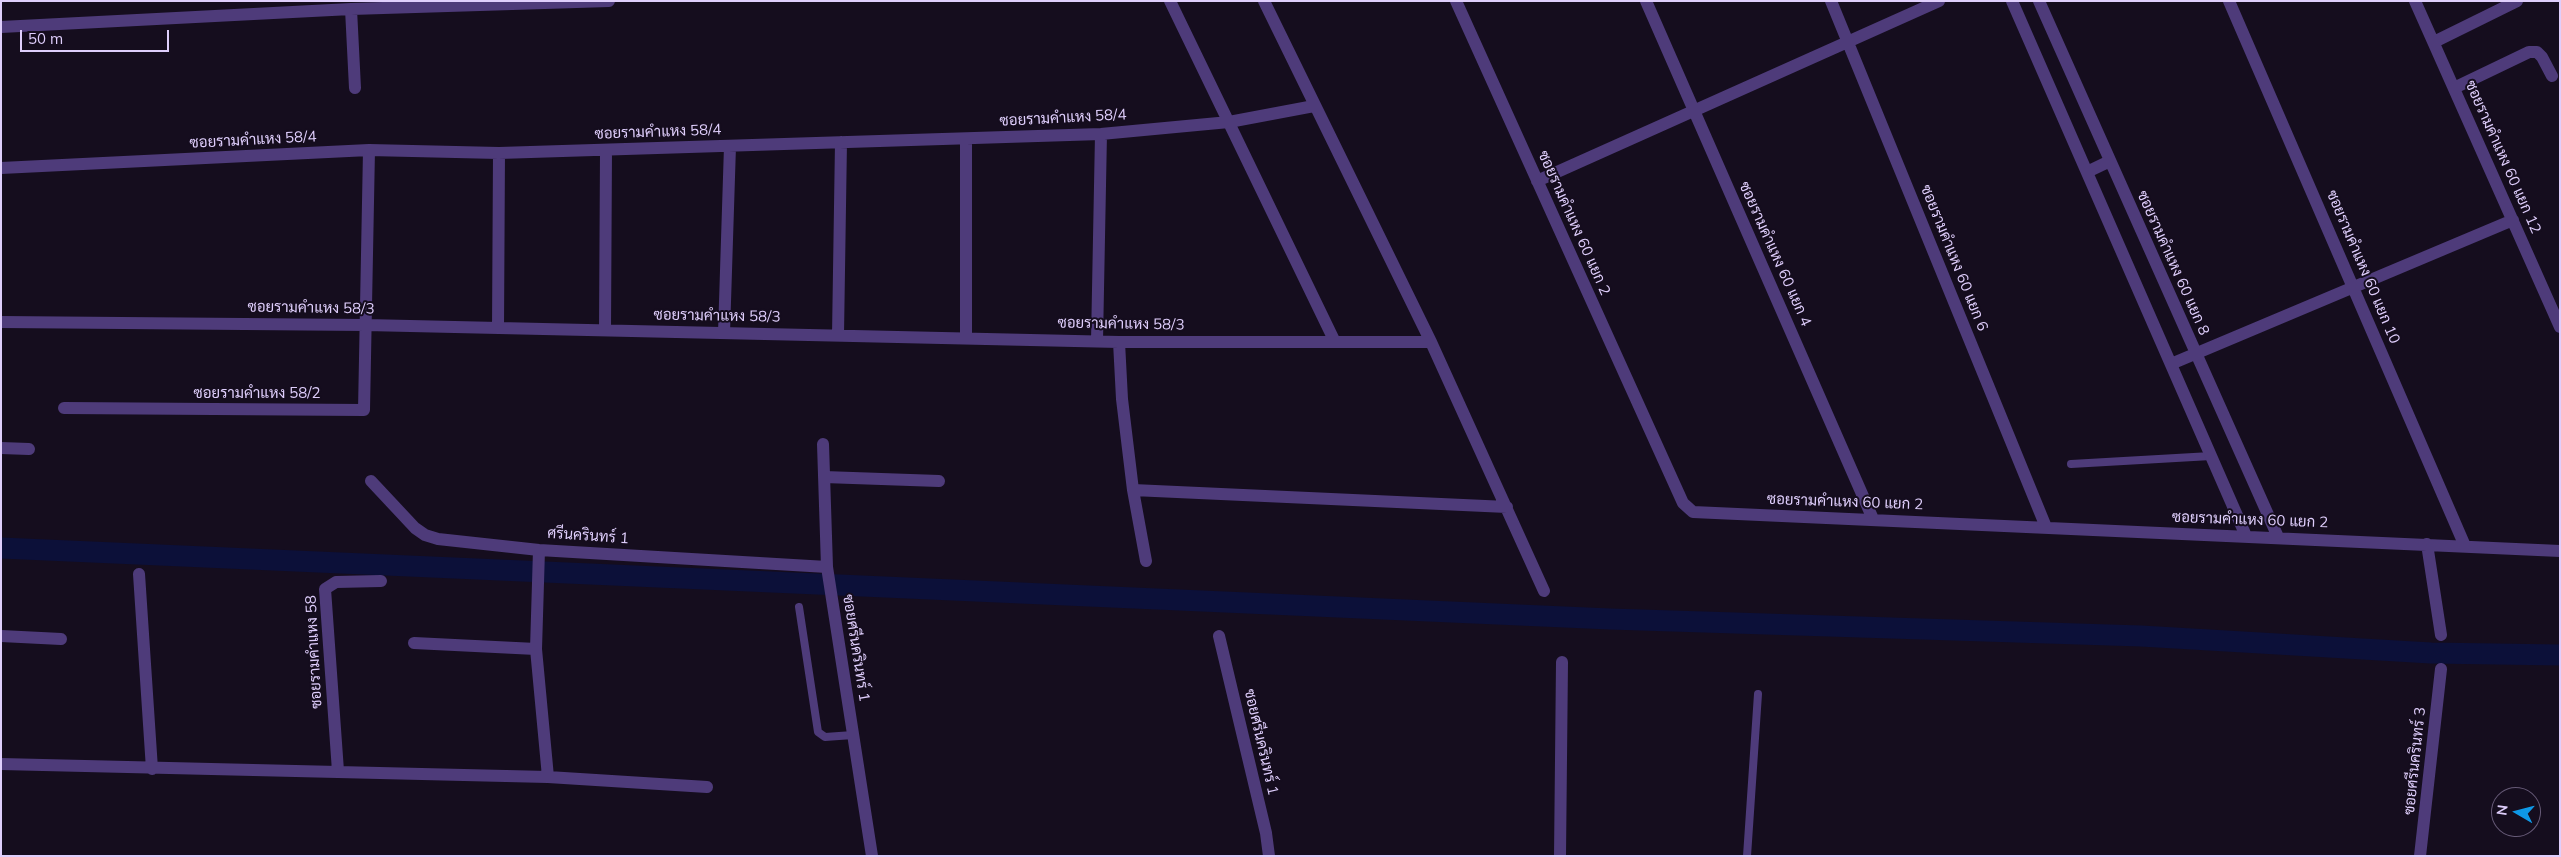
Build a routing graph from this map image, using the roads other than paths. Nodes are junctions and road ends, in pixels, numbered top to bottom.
1 (609, 1) edge
2 (1170, 1) edge
3 (1264, 1) edge
4 (1456, 1) edge
5 (1646, 1) edge
6 (1831, 1) edge
7 (1939, 1) edge
8 (2012, 1) edge
9 (2039, 1) edge
10 (2230, 1) edge
11 (2415, 1) edge
12 (2517, 1) edge
13 (351, 9) junction
14 (1, 27) edge
15 (2434, 42) junction
16 (1850, 43) junction
17 (2552, 76) dead end
18 (354, 88) dead end
19 (2454, 88) junction
20 (1314, 106) junction
21 (1695, 111) junction
22 (1229, 122) junction
23 (1100, 134) junction
24 (966, 139) junction
25 (841, 142) junction
26 (730, 146) junction
27 (369, 150) junction
28 (606, 150) junction
29 (499, 153) junction
30 (2110, 161) junction
31 (1, 168) edge
32 (2086, 172) junction
33 (1537, 181) junction
34 (2513, 220) junction
35 (2354, 286) junction
36 (1, 322) edge
37 (366, 325) junction
38 (2560, 327) edge
39 (498, 328) junction
40 (605, 330) junction
41 (724, 334) junction
42 (838, 335) junction
43 (966, 338) junction
44 (1097, 341) junction
45 (1119, 342) junction
46 (1335, 342) junction
47 (1431, 342) junction
48 (2195, 353) junction
49 (2171, 364) junction
50 (64, 408) dead end
51 (823, 444) dead end
52 (1, 448) edge
53 (29, 449) dead end
54 (2211, 456) junction
55 (2071, 464) dead end
56 (824, 478) junction
57 (370, 481) dead end
58 (939, 481) dead end
59 (1133, 490) junction
60 (1507, 507) junction
61 (1873, 519) junction
62 (2046, 527) junction
63 (2246, 536) junction
64 (2278, 537) junction
65 (2427, 544) junction
66 (2466, 546) junction
67 (539, 550) junction
68 (2560, 551) edge
69 (1146, 561) dead end
70 (828, 573) junction
71 (139, 574) dead end
72 (381, 581) dead end
73 (1544, 591) dead end
74 (798, 608) dead end
75 (2441, 635) dead end
76 (1, 636) edge
77 (1219, 636) dead end
78 (61, 639) dead end
79 (414, 643) dead end
80 (536, 648) junction
81 (1562, 662) dead end
82 (2442, 669) dead end
83 (1758, 694) dead end
84 (853, 735) junction
85 (1, 764) edge
86 (152, 769) junction
87 (338, 771) junction
88 (548, 777) junction
89 (707, 787) dead end
90 (872, 856) edge
91 (1269, 856) edge
92 (1560, 856) edge
93 (1747, 856) edge
94 (2420, 856) edge

1 - 13 street
2 - 22 street
3 - 20 street
4 - 33 street, ซอยรามคำแหง 60 แยก 2
5 - 21 street, ซอยรามคำแหง 60 แยก 4
6 - 16 street, ซอยรามคำแหง 60 แยก 6
7 - 16 street
8 - 32 street
9 - 30 street, ซอยรามคำแหง 60 แยก 8
10 - 35 street, ซอยรามคำแหง 60 แยก 10
11 - 15 street, ซอยรามคำแหง 60 แยก 12
12 - 15 street
13 - 14 street
13 - 18 street
15 - 19 street, ซอยรามคำแหง 60 แยก 12
16 - 21 street
16 - 62 street, ซอยรามคำแหง 60 แยก 6
17 - 19 street
19 - 34 street, ซอยรามคำแหง 60 แยก 12
20 - 22 street, ซอยรามคำแหง 58/4
20 - 47 street
21 - 33 street
21 - 61 street, ซอยรามคำแหง 60 แยก 4
22 - 23 street, ซอยรามคำแหง 58/4
22 - 46 street
23 - 24 street, ซอยรามคำแหง 58/4
23 - 44 street
24 - 25 street, ซอยรามคำแหง 58/4
24 - 43 street
25 - 26 street, ซอยรามคำแหง 58/4
25 - 42 street
26 - 28 street, ซอยรามคำแหง 58/4
26 - 41 street
27 - 29 street, ซอยรามคำแหง 58/4
27 - 31 street, ซอยรามคำแหง 58/4
27 - 37 street
28 - 29 street, ซอยรามคำแหง 58/4
28 - 40 street
29 - 39 street
30 - 32 street
30 - 48 street, ซอยรามคำแหง 60 แยก 8
32 - 49 street
33 - 61 street, ซอยรามคำแหง 60 แยก 2
34 - 35 street
34 - 38 street, ซอยรามคำแหง 60 แยก 12
35 - 48 street
35 - 66 street, ซอยรามคำแหง 60 แยก 10
36 - 37 street, ซอยรามคำแหง 58/3
37 - 39 street, ซอยรามคำแหง 58/3
37 - 50 street, ซอยรามคำแหง 58/2
39 - 40 street, ซอยรามคำแหง 58/3
40 - 41 street, ซอยรามคำแหง 58/3
41 - 42 street, ซอยรามคำแหง 58/3
42 - 43 street, ซอยรามคำแหง 58/3
43 - 44 street, ซอยรามคำแหง 58/3
44 - 45 street, ซอยรามคำแหง 58/3
45 - 46 street, ซอยรามคำแหง 58/3
45 - 59 street
46 - 47 street, ซอยรามคำแหง 58/3
47 - 60 street
48 - 49 street
48 - 64 street, ซอยรามคำแหง 60 แยก 8
49 - 54 street
51 - 56 street, ซอยศรีนครินทร์ 1
52 - 53 street
54 - 55 lane
54 - 63 street
56 - 58 street
56 - 70 street, ซอยศรีนครินทร์ 1
57 - 67 street, ศรีนครินทร์ 1
59 - 60 street
59 - 69 street
60 - 73 street
61 - 62 street, ซอยรามคำแหง 60 แยก 2
62 - 63 street, ซอยรามคำแหง 60 แยก 2
63 - 64 street, ซอยรามคำแหง 60 แยก 2
64 - 65 street, ซอยรามคำแหง 60 แยก 2
65 - 66 street, ซอยรามคำแหง 60 แยก 2
65 - 75 street
66 - 68 street, ซอยรามคำแหง 60 แยก 2
67 - 70 street, ศรีนครินทร์ 1
67 - 80 street
70 - 84 street, ซอยศรีนครินทร์ 1
71 - 86 street
72 - 87 street, ซอยรามคำแหง 58
74 - 84 lane
76 - 78 street
77 - 91 street, ซอยศรีนครินทร์ 1
79 - 80 street
80 - 88 street
81 - 92 street
82 - 94 street, ซอยศรีนครินทร์ 3
83 - 93 lane
84 - 90 street, ซอยศรีนครินทร์ 1
85 - 86 street
86 - 87 street
87 - 88 street
88 - 89 street

